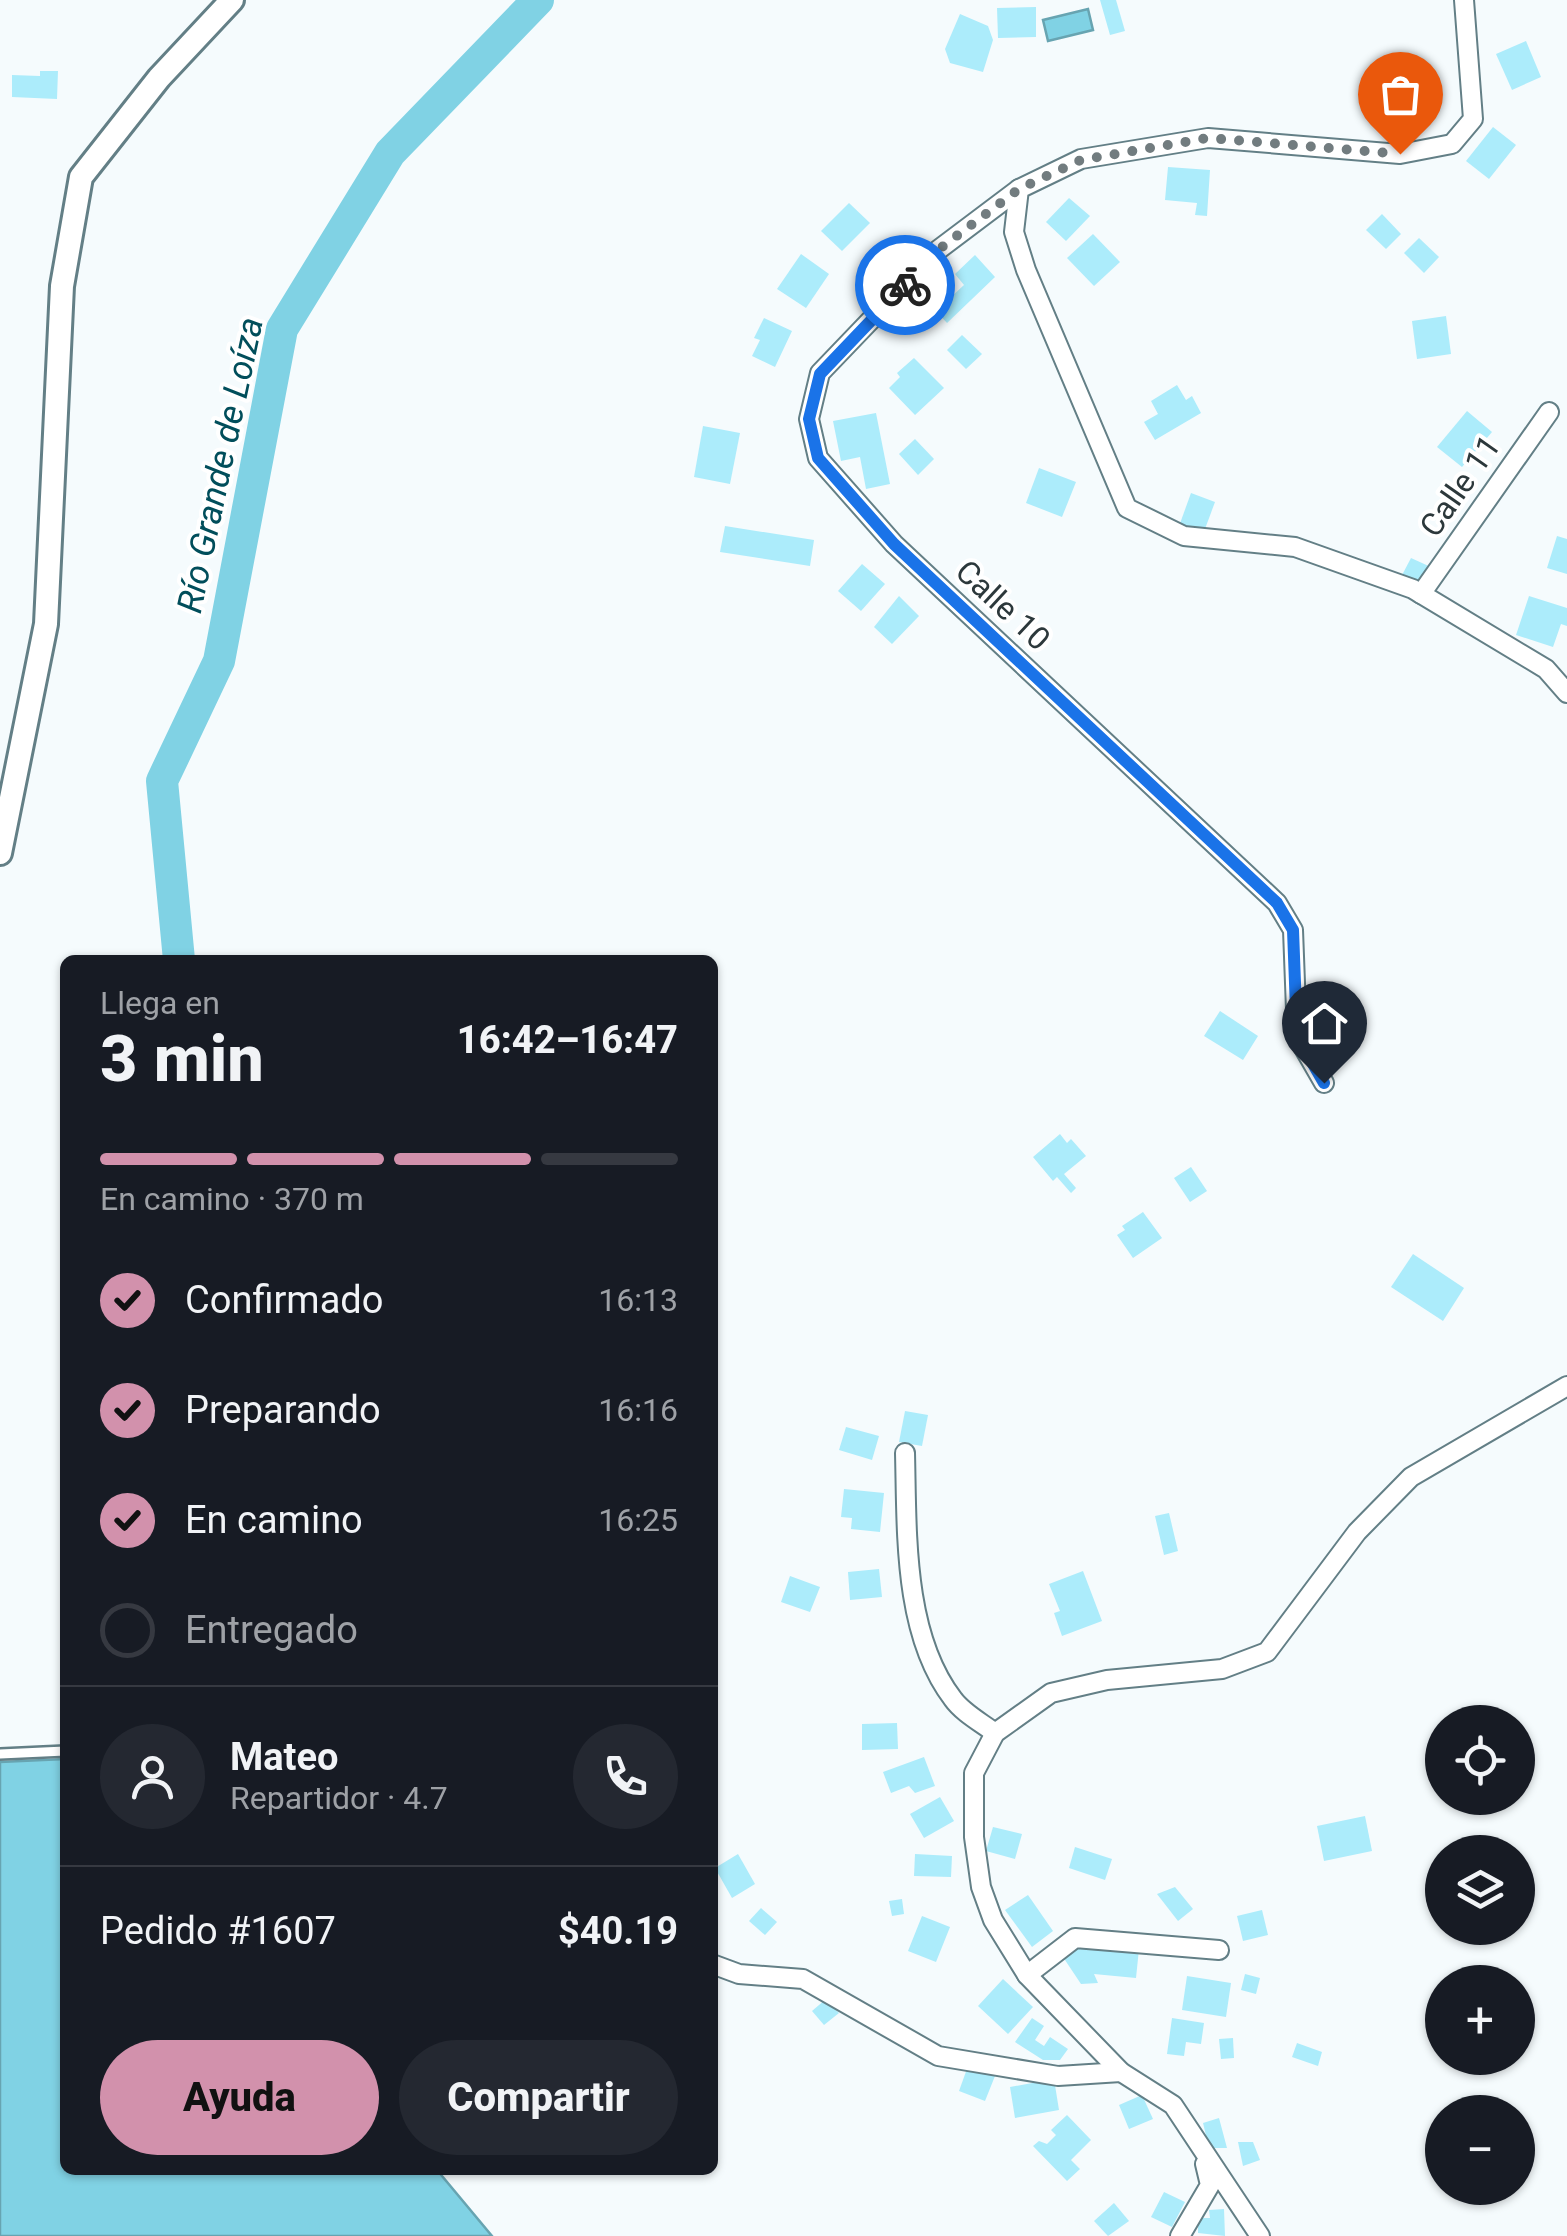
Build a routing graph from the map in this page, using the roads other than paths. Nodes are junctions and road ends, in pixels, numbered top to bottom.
1 (232, 0) edge
2 (1464, 0) edge
3 (1019, 189) junction
4 (1548, 412) dead end
5 (1421, 594) junction
6 (1567, 692) edge
7 (0, 853) edge
8 (1324, 1083) dead end
9 (1567, 1386) edge
10 (905, 1453) dead end
11 (995, 1733) junction
12 (60, 1751) edge
13 (0, 1754) edge
14 (1219, 1950) dead end
15 (718, 1966) edge
16 (1027, 1975) junction
17 (1121, 2072) junction
18 (1202, 2154) junction
19 (1180, 2236) edge
20 (1260, 2236) edge

1 - 7 street
2 - 3 street, Calle 10
3 - 5 street
3 - 8 street, Calle 10
4 - 5 street, Calle 11
5 - 6 street
9 - 11 street
10 - 11 street
11 - 16 street
12 - 13 lane
14 - 16 street
15 - 17 street
16 - 17 street
17 - 18 street
18 - 19 street
18 - 20 street

